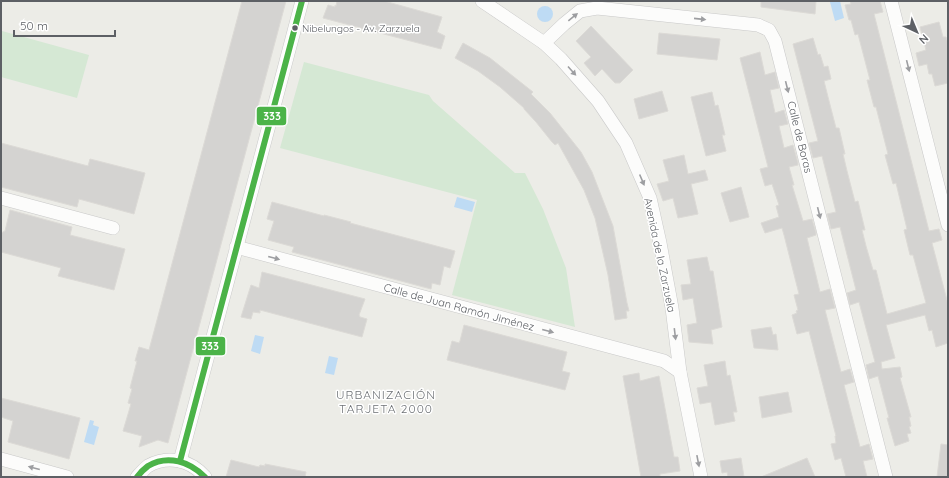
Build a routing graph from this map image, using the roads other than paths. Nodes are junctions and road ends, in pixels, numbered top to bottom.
1 (302, 1) edge
2 (482, 1) edge
3 (891, 1) edge
4 (544, 44) junction
5 (1, 198) edge
6 (948, 225) edge
7 (113, 228) dead end
8 (236, 247) junction
9 (680, 372) junction
10 (1, 459) edge
11 (180, 461) junction
12 (67, 477) edge
13 (137, 477) edge
14 (205, 477) edge
15 (701, 477) edge
16 (886, 477) edge

1 - 8 street
2 - 4 street, Avenida de la Zarzuela
3 -> 6 street
4 -> 9 street, Avenida de la Zarzuela
4 -> 16 street, Calle de Boras
5 - 7 street
8 -> 9 street, Calle de Juan Ramón Jiménez
8 - 11 street
9 -> 15 street, Avenida de la Zarzuela
12 -> 10 street
11 - 13 street
11 - 14 street

